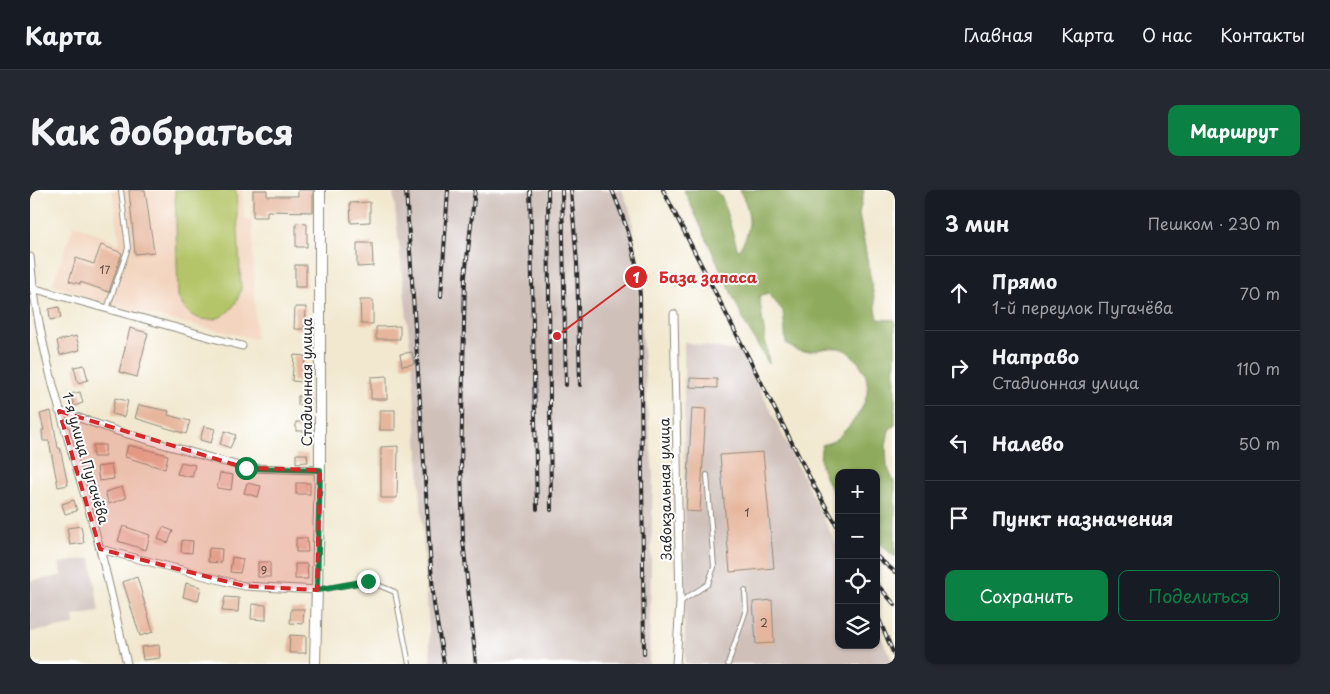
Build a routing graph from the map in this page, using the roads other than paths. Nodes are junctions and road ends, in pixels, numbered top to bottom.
1 (121, 190) edge
2 (320, 190) edge
3 (30, 256) edge
4 (32, 288) junction
5 (32, 304) edge
6 (107, 309) junction
7 (674, 314) dead end
8 (242, 346) dead end
9 (59, 412) junction
10 (320, 470) junction
11 (707, 475) dead end
12 (100, 549) junction
13 (317, 590) junction
14 (745, 591) dead end
15 (680, 602) junction
16 (127, 664) edge
17 (315, 664) edge
18 (409, 664) edge
19 (676, 664) edge
20 (728, 664) edge

1 - 6 lane
2 - 10 street, Стадионная улица
3 - 4 street, 1-я улица Пугачёва
4 - 5 street, 1-я улица Пугачёва
4 - 6 street
5 - 9 street, 1-я улица Пугачёва
6 - 8 street
7 - 15 street, Завокзальная улица
9 - 10 street
9 - 12 street, 1-я улица Пугачёва
10 - 13 street, Стадионная улица
11 - 15 lane
12 - 13 street
12 - 16 street, 1-я улица Пугачёва
13 - 17 street, Стадионная улица
13 - 18 lane
14 - 20 lane
15 - 19 street, Завокзальная улица

